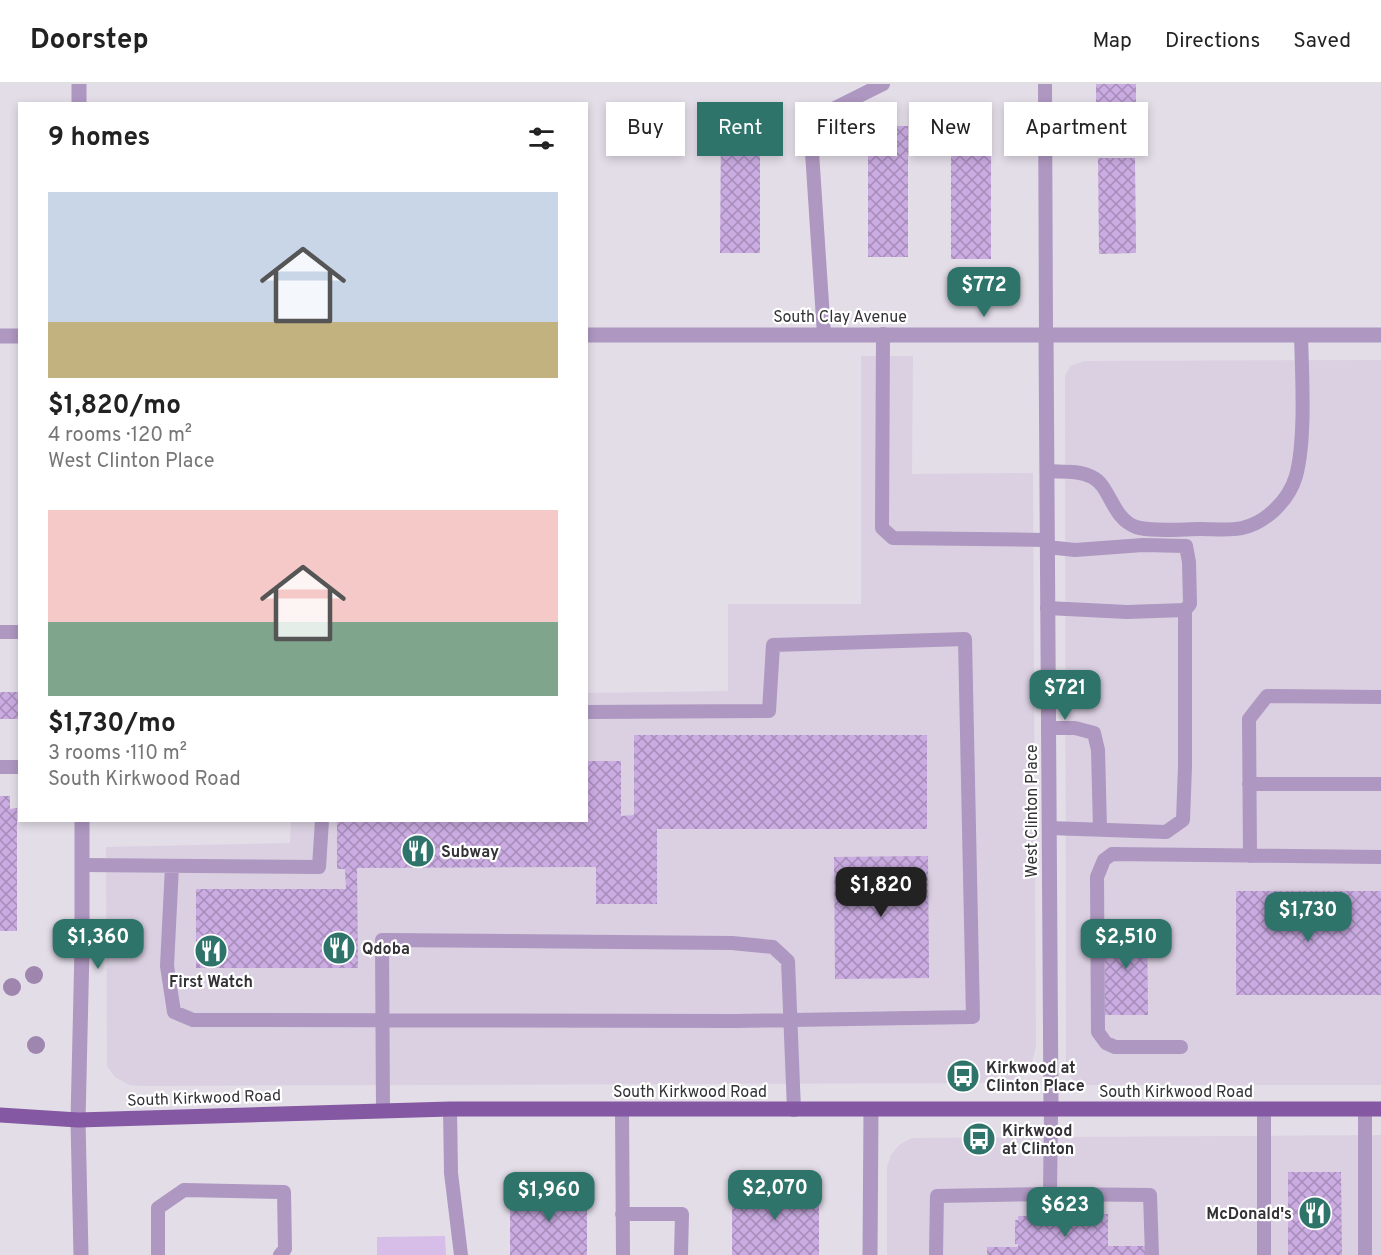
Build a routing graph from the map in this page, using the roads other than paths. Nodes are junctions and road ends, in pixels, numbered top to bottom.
1 (79, 84) edge
2 (883, 84) edge
3 (1045, 84) edge
4 (80, 102) edge
5 (824, 334) junction
6 (883, 334) junction
7 (1046, 334) junction
8 (588, 335) edge
9 (1301, 335) junction
10 (1381, 335) edge
11 (0, 336) edge
12 (18, 336) edge
13 (1047, 471) junction
14 (1047, 543) junction
15 (1047, 608) junction
16 (1185, 610) junction
17 (0, 632) edge
18 (18, 632) edge
19 (1381, 697) edge
20 (588, 712) edge
21 (1048, 728) junction
22 (0, 767) edge
23 (18, 767) edge
24 (1250, 784) junction
25 (1381, 784) edge
26 (82, 822) edge
27 (322, 822) edge
28 (1049, 828) junction
29 (1100, 829) junction
30 (1250, 856) junction
31 (1381, 857) edge
32 (82, 865) junction
33 (172, 866) junction
34 (383, 1020) junction
35 (791, 1020) junction
36 (1181, 1047) dead end
37 (1051, 1108) junction
38 (450, 1109) junction
39 (622, 1109) junction
40 (1373, 1109) edge
41 (383, 1110) junction
42 (794, 1110) junction
43 (871, 1110) junction
44 (1264, 1110) junction
45 (0, 1116) edge
46 (78, 1119) junction
47 (1050, 1194) junction
48 (622, 1214) junction
49 (81, 1255) edge
50 (158, 1255) edge
51 (280, 1255) edge
52 (461, 1255) edge
53 (623, 1255) edge
54 (681, 1255) edge
55 (870, 1255) edge
56 (936, 1255) edge
57 (1152, 1255) edge
58 (1264, 1255) edge
59 (1365, 1255) edge

1 - 4 street
2 - 5 lane
3 - 7 lane
5 - 6 street, South Clay Avenue
5 - 8 street, South Clay Avenue
6 - 7 street, South Clay Avenue
6 - 14 lane
7 - 9 street, South Clay Avenue
7 - 13 street, West Clinton Place
9 - 10 street, South Clay Avenue
9 - 13 lane
11 - 12 street
13 - 14 street, West Clinton Place
14 - 15 street, West Clinton Place
14 - 16 lane
15 - 16 lane
15 - 21 street, West Clinton Place
16 - 29 lane
17 - 18 lane
19 - 24 lane
20 - 35 lane
21 - 28 street, West Clinton Place
21 - 29 lane
22 - 23 lane
24 - 25 lane
24 - 30 lane
26 - 32 street
27 - 33 lane
28 - 29 lane
28 - 37 street, West Clinton Place
30 - 31 lane
30 - 36 lane
32 - 33 lane
32 - 46 street
33 - 34 lane
34 - 35 lane
34 - 35 lane
34 - 41 lane
35 - 42 lane
37 - 43 main road, South Kirkwood Road
37 - 44 main road, South Kirkwood Road
37 - 47 lane
38 - 39 main road, South Kirkwood Road
38 - 41 main road, South Kirkwood Road
38 - 52 lane
39 - 42 main road, South Kirkwood Road
39 - 48 lane
40 - 44 main road, South Kirkwood Road
40 - 59 lane
41 - 46 main road, South Kirkwood Road
42 - 43 main road, South Kirkwood Road
43 - 55 street
44 - 58 lane
45 - 46 main road, South Kirkwood Road
46 - 49 street
47 - 56 lane
47 - 57 lane
48 - 53 lane
48 - 54 lane
50 - 51 lane

